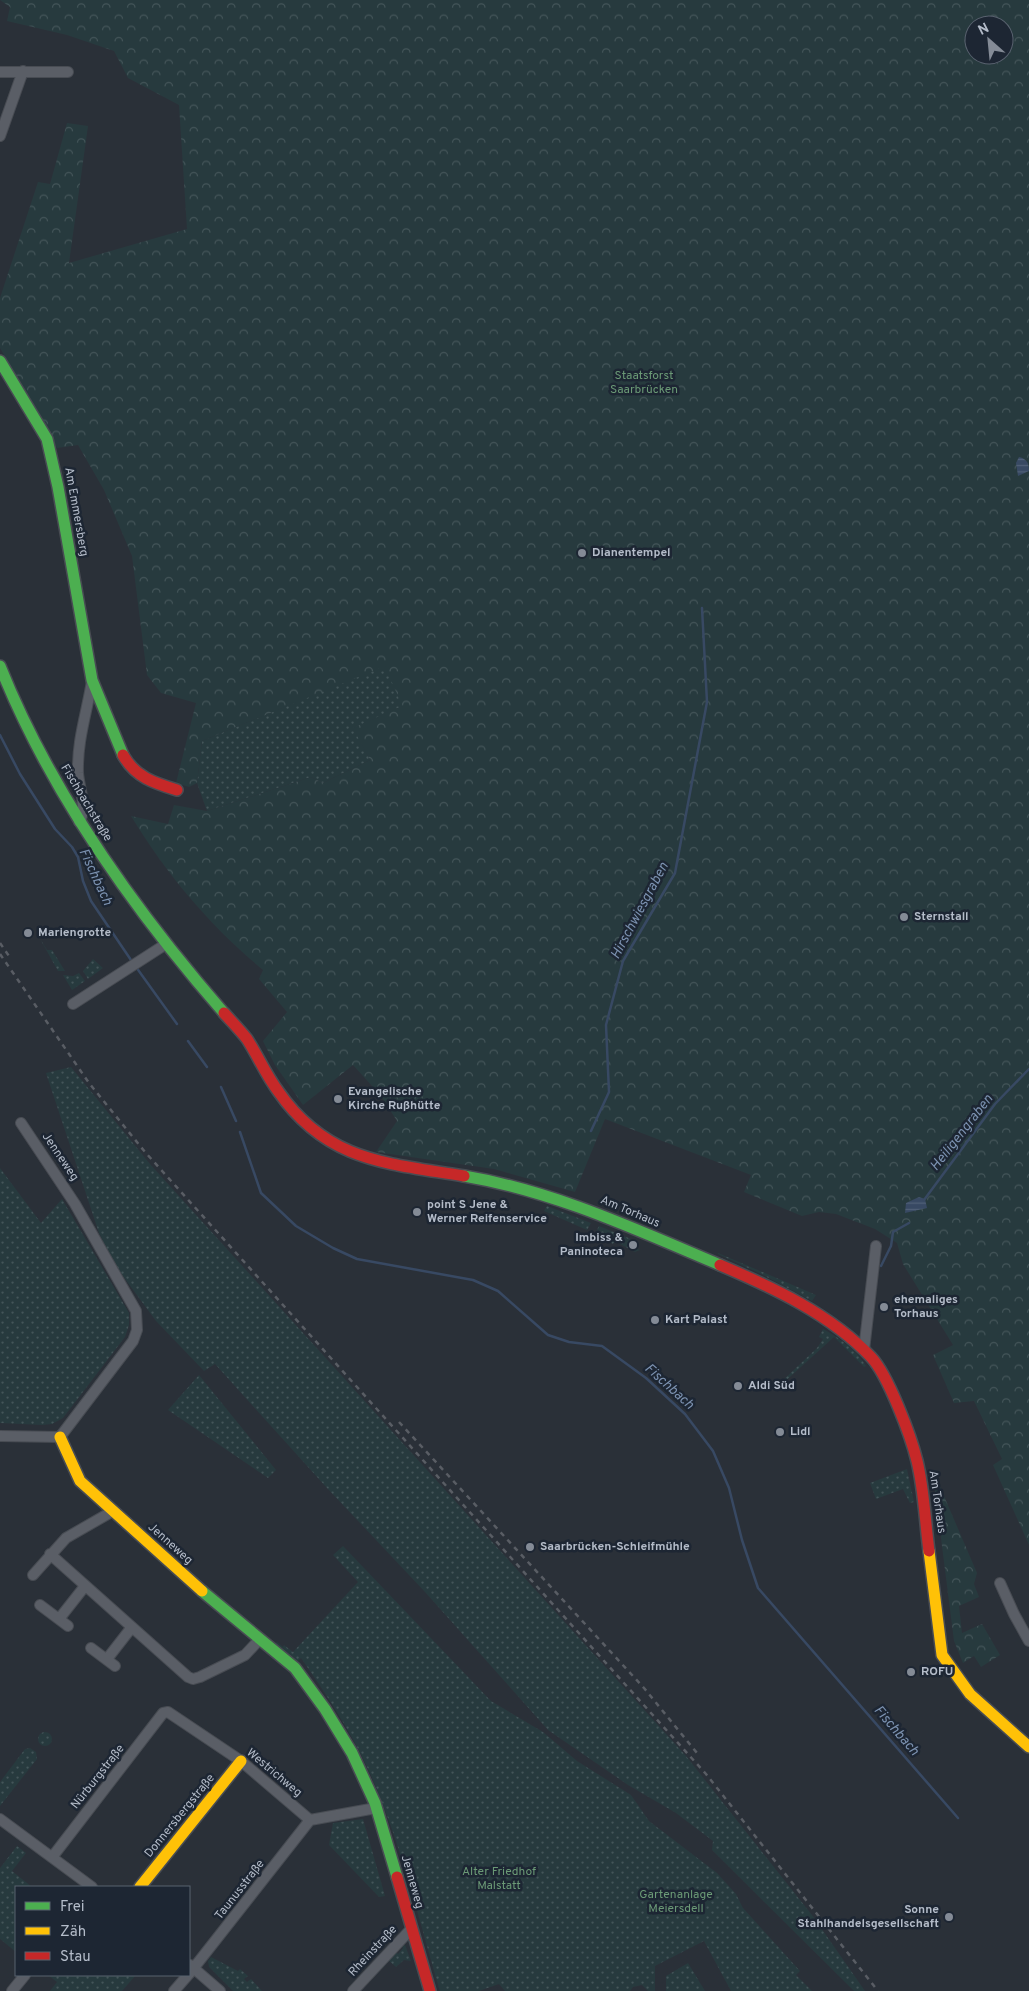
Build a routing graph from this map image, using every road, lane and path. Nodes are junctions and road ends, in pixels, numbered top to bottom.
1 (23, 71) junction
2 (0, 72) edge
3 (68, 72) dead end
4 (0, 136) edge
5 (0, 361) edge
6 (0, 666) edge
7 (92, 680) junction
8 (177, 790) dead end
9 (79, 822) junction
10 (166, 944) junction
11 (74, 1004) dead end
12 (21, 1123) dead end
13 (363, 1158) joint
14 (876, 1246) dead end
15 (864, 1350) junction
16 (0, 1436) edge
17 (60, 1437) junction
18 (113, 1511) junction
19 (50, 1554) junction
20 (33, 1575) dead end
21 (1000, 1583) dead end
22 (85, 1586) junction
23 (40, 1605) dead end
24 (59, 1619) junction
25 (68, 1626) dead end
26 (132, 1627) junction
27 (259, 1640) junction
28 (1029, 1641) edge
29 (91, 1648) dead end
30 (106, 1659) junction
31 (115, 1666) dead end
32 (163, 1713) joint
33 (1029, 1747) edge
34 (241, 1761) junction
35 (376, 1808) junction
36 (0, 1819) edge
37 (310, 1820) junction
38 (52, 1856) junction
39 (91, 1886) edge
40 (141, 1886) edge
41 (412, 1928) junction
42 (190, 1970) edge
43 (24, 1976) edge
44 (185, 1976) edge
45 (12, 1991) edge
46 (174, 1991) edge
47 (220, 1991) edge
48 (353, 1991) edge
49 (430, 1991) edge

1 - 2 street
1 - 3 street
1 - 4 street
5 - 7 main road, Am Emmersberg
6 - 9 main road, Fischbachstraße
7 - 8 main road, Am Emmersberg
7 - 9 street, Am Emmersberg
9 - 10 main road, Fischbachstraße
10 - 11 street
10 - 13 main road, Fischbachstraße
12 - 17 street, Jenneweg
13 - 15 main road, Am Torhaus
14 - 15 street
15 - 33 main road, Am Torhaus
16 - 17 street
17 - 18 main road, Jenneweg
18 - 19 street
18 - 27 main road, Jenneweg
19 - 20 street
19 - 22 street
21 - 28 street
22 - 24 street
22 - 26 street
23 - 24 street
24 - 25 street
26 - 27 street
26 - 30 street
27 - 35 main road, Jenneweg
29 - 30 street
30 - 31 street
32 - 34 street, Westrichweg
32 - 38 street, Nürburgstraße
34 - 37 street, Westrichweg
34 - 40 main road, Donnersbergstraße
35 - 37 street
35 - 41 main road, Jenneweg
36 - 38 street
37 - 42 street, Taunusstraße
38 - 39 street
41 - 48 street, Rheinstraße
41 - 49 main road, Jenneweg
42 - 47 street
43 - 45 street
44 - 46 street, Taunusstraße

